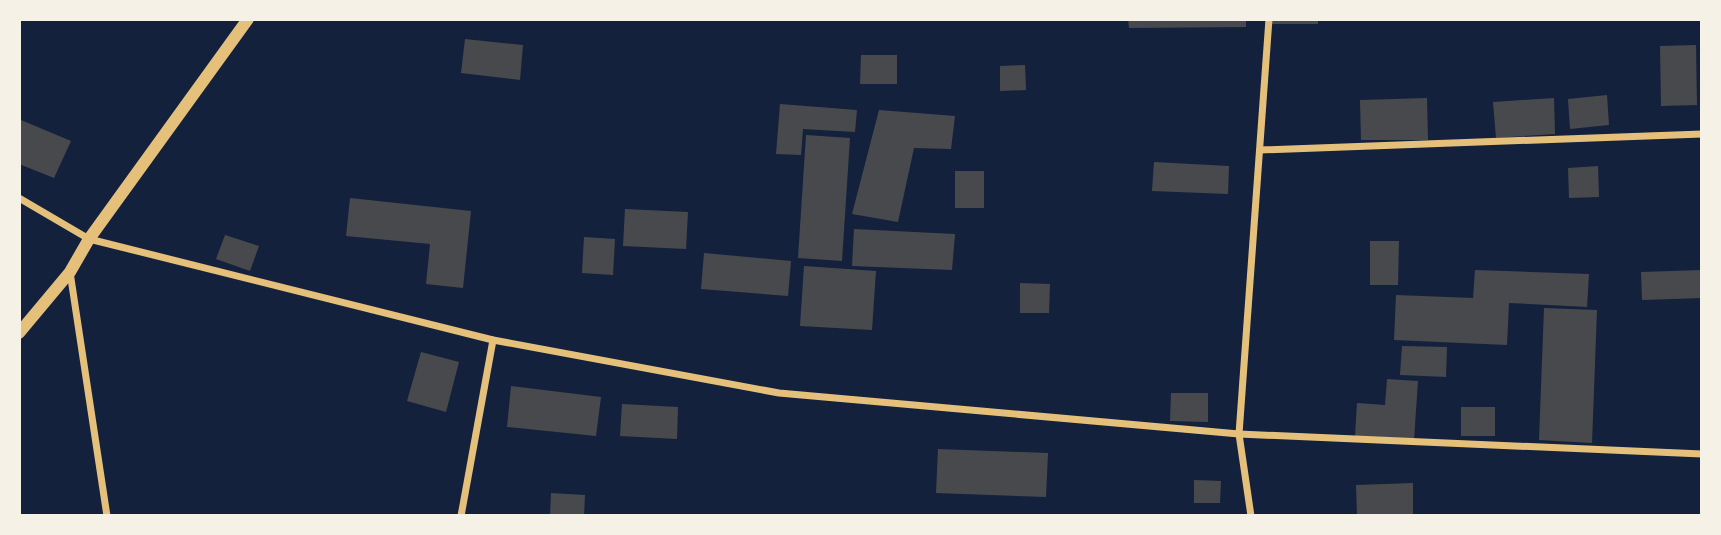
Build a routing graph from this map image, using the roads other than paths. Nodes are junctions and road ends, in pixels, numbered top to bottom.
1 (248, 19) edge
2 (1269, 19) edge
3 (1702, 134) edge
4 (1260, 150) junction
5 (19, 198) edge
6 (89, 239) junction
7 (70, 272) junction
8 (19, 333) edge
9 (493, 340) junction
10 (1239, 434) junction
11 (1702, 454) edge
12 (107, 516) edge
13 (461, 516) edge
14 (1251, 516) edge

1 - 6 street
2 - 4 street
3 - 4 street
4 - 10 street
5 - 6 street
6 - 7 street
6 - 9 street
7 - 8 street
7 - 12 street
9 - 10 street
9 - 13 street
10 - 11 street
10 - 14 street

